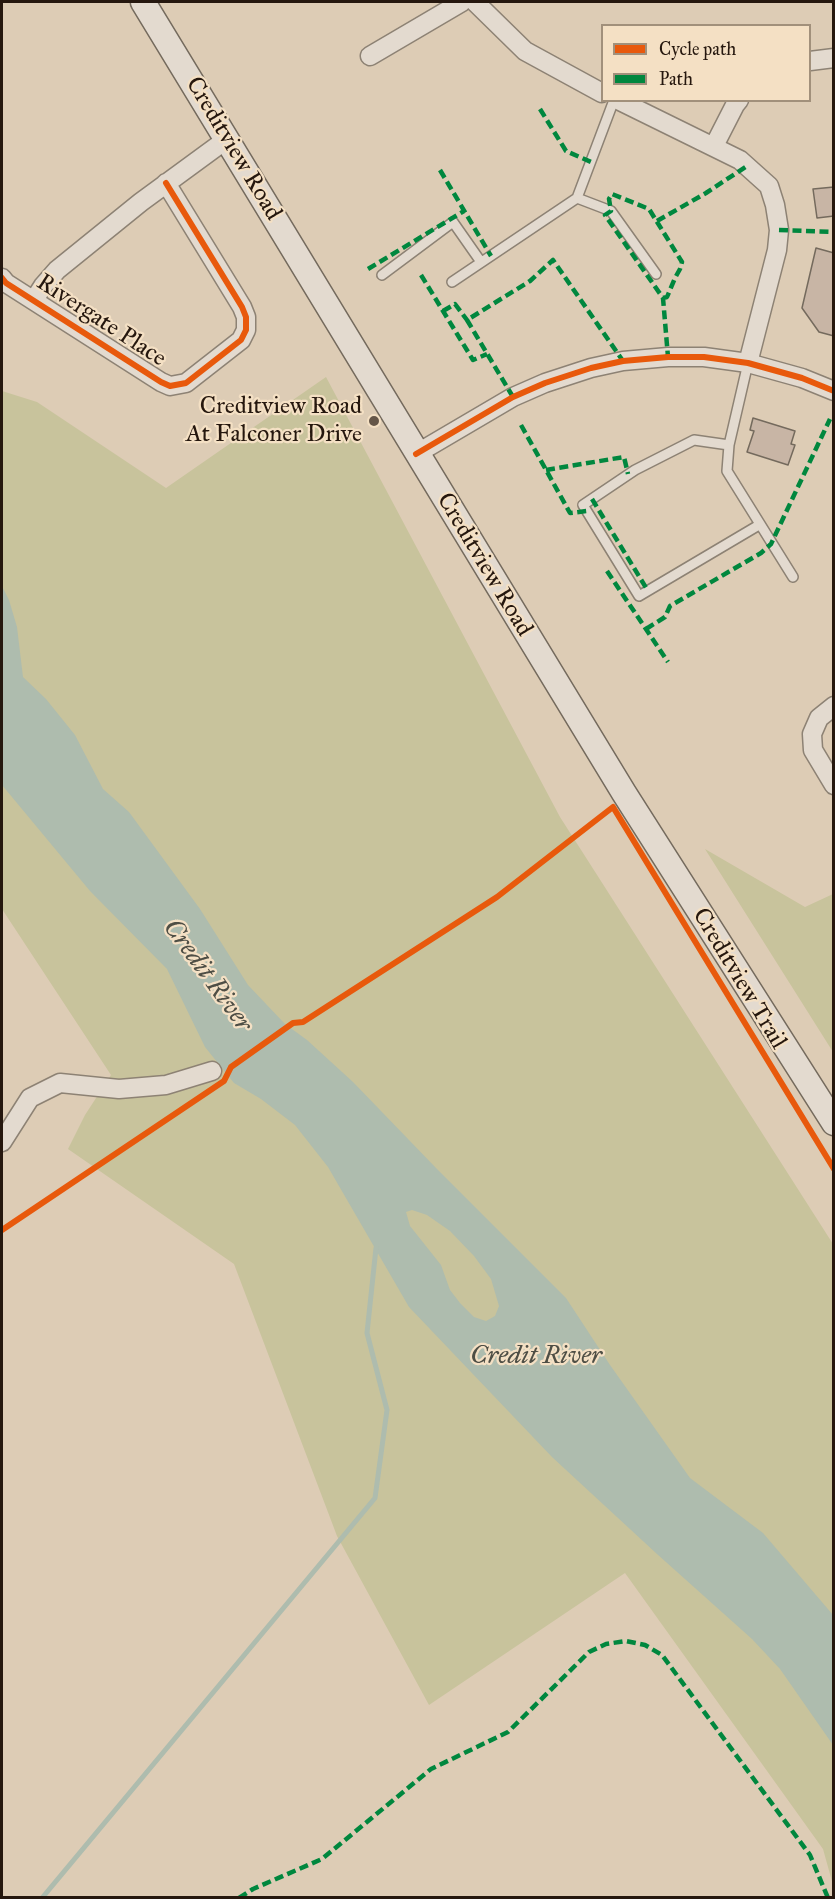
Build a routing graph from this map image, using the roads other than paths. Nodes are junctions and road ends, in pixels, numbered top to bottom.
1 (142, 2) edge
2 (462, 2) edge
3 (475, 2) edge
4 (370, 56) dead end
5 (834, 58) edge
6 (811, 61) edge
7 (601, 92) edge
8 (615, 102) edge
9 (620, 102) edge
10 (737, 102) edge
11 (227, 139) junction
12 (714, 146) junction
13 (166, 183) junction
14 (577, 198) junction
15 (481, 262) junction
16 (656, 274) dead end
17 (382, 275) dead end
18 (2, 278) edge
19 (452, 282) dead end
20 (34, 300) junction
21 (748, 363) junction
22 (834, 391) edge
23 (729, 445) junction
24 (417, 454) junction
25 (759, 525) junction
26 (793, 577) dead end
27 (834, 706) edge
28 (834, 785) edge
29 (212, 1071) dead end
30 (834, 1123) edge
31 (2, 1142) edge

1 - 11 main road, Creditview Road
2 - 4 street
3 - 7 street
5 - 6 street
8 - 14 lane
9 - 12 street
10 - 12 street
11 - 13 street, Rivergate Place
11 - 24 main road, Creditview Road
12 - 21 street
13 - 20 street, Rivergate Place
13 - 20 street, Rivergate Place
14 - 15 lane
14 - 16 lane
15 - 17 lane
15 - 19 lane
18 - 20 street, Rivergate Place
21 - 22 street
21 - 23 lane
21 - 24 street
23 - 25 lane
23 - 25 lane
24 - 30 main road, Creditview Road
25 - 26 lane
27 - 28 street
29 - 31 street

